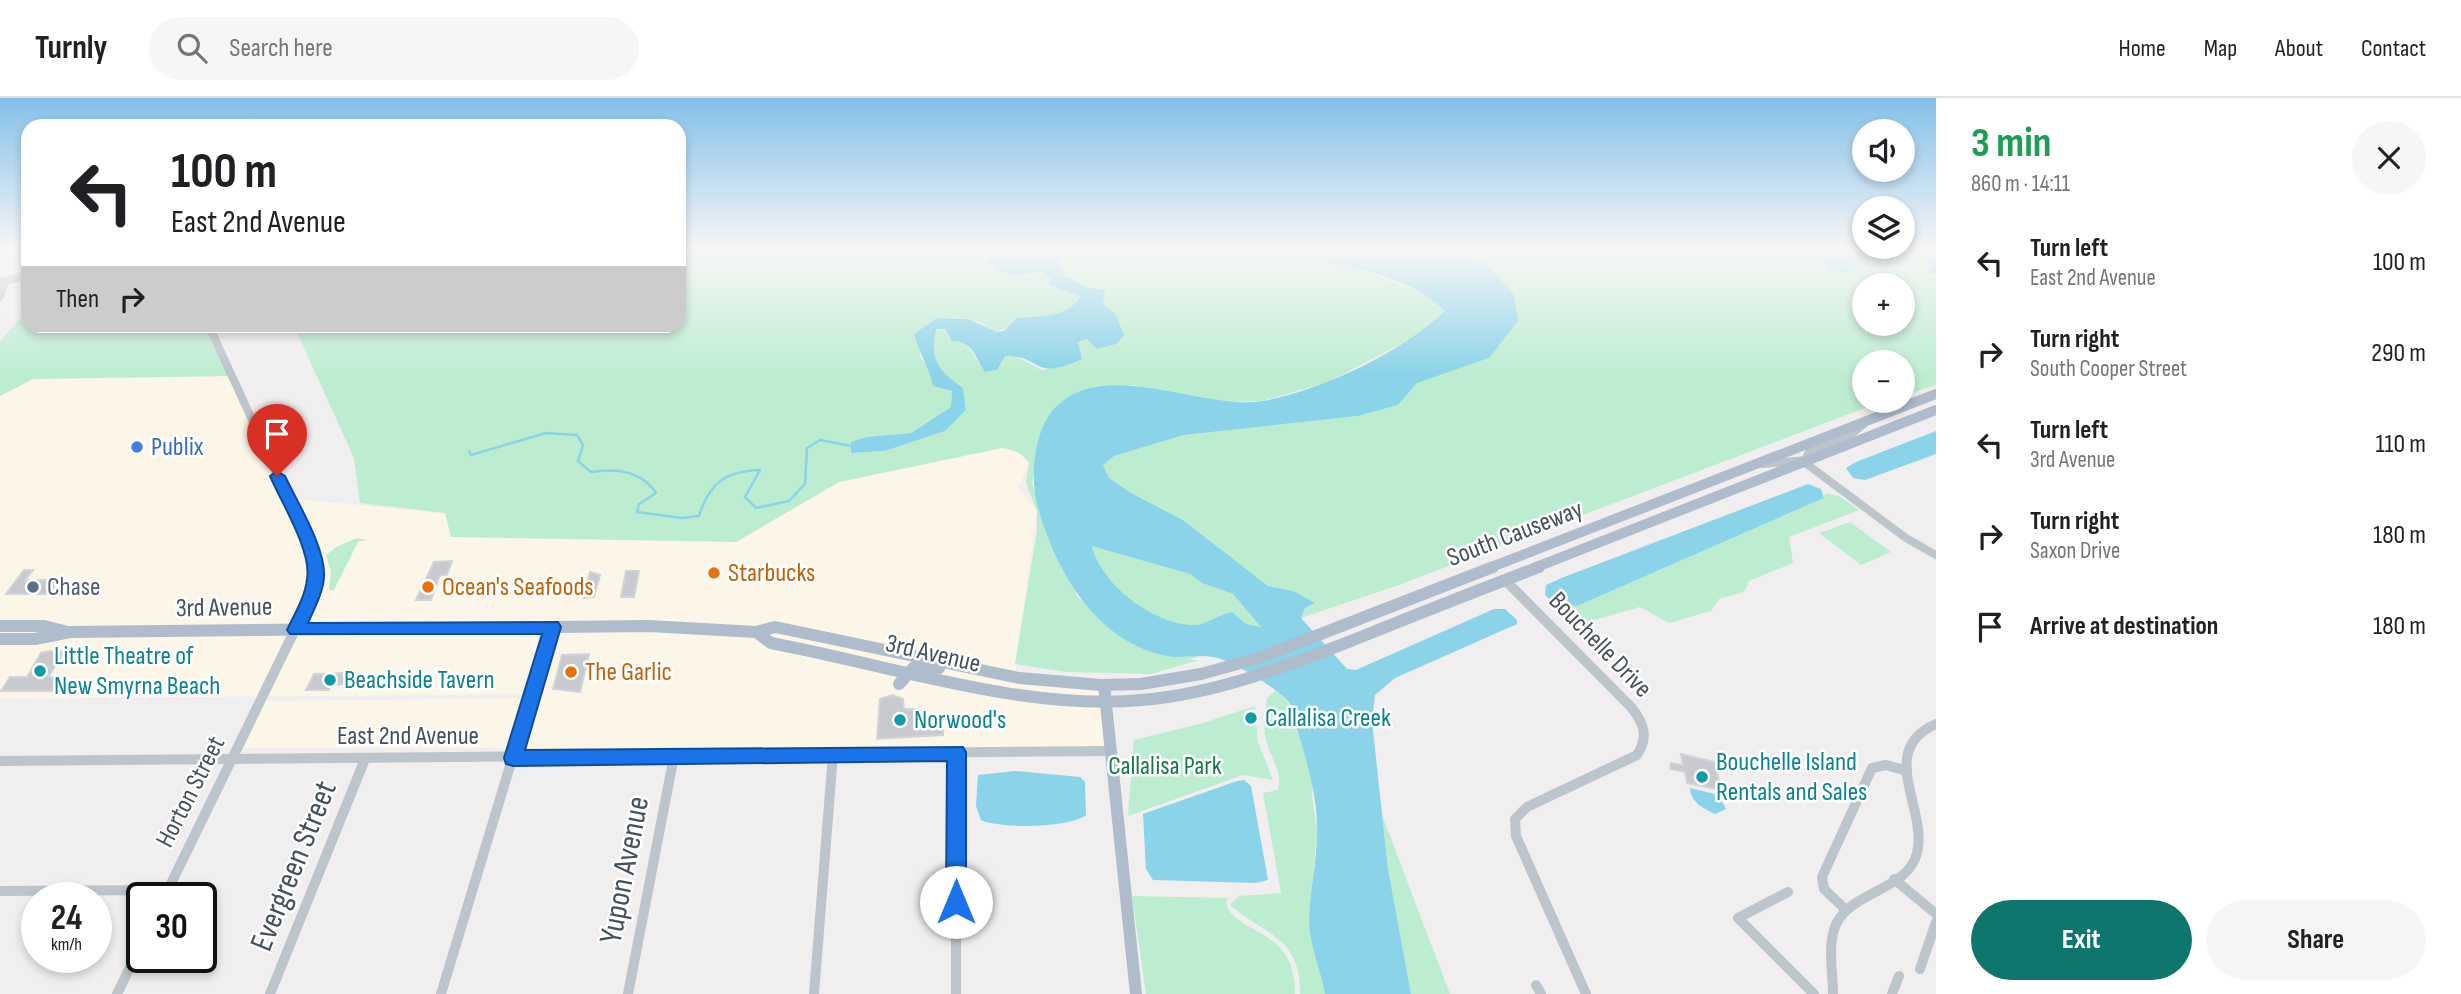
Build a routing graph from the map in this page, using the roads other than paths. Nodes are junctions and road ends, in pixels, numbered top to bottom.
1 (212, 333) edge
2 (1936, 397) edge
3 (1936, 410) edge
4 (1867, 421) junction
5 (1806, 461) junction
6 (1756, 464) junction
7 (1581, 532) junction
8 (1936, 549) edge
9 (1936, 555) edge
10 (1505, 580) junction
11 (1436, 589) junction
12 (0, 626) edge
13 (552, 627) junction
14 (296, 630) junction
15 (70, 632) junction
16 (756, 632) junction
17 (0, 639) edge
18 (908, 671) junction
19 (1011, 677) junction
20 (899, 684) dead end
21 (1104, 685) junction
22 (1106, 702) junction
23 (1936, 724) edge
24 (1111, 751) junction
25 (956, 752) junction
26 (833, 754) junction
27 (674, 756) junction
28 (234, 758) junction
29 (513, 758) junction
30 (365, 759) junction
31 (0, 761) edge
32 (1907, 771) junction
33 (1894, 879) junction
34 (172, 882) edge
35 (0, 891) edge
36 (1788, 892) dead end
37 (126, 893) edge
38 (1846, 910) junction
39 (1936, 914) edge
40 (1936, 922) edge
41 (1920, 969) dead end
42 (127, 973) edge
43 (1899, 976) dead end
44 (117, 994) edge
45 (270, 994) edge
46 (441, 994) edge
47 (628, 994) edge
48 (814, 994) edge
49 (956, 994) edge
50 (1136, 994) edge
51 (1586, 994) edge
52 (1814, 994) edge
53 (1833, 994) edge
54 (1892, 994) edge

1 - 14 street, Horton Street
2 - 4 main road, South Causeway
3 - 5 main road, South Causeway
4 - 5 street
4 - 6 main road, South Causeway
5 - 6 street
5 - 8 street
5 - 9 street
5 - 10 main road, South Causeway
6 - 7 main road, South Causeway
7 - 10 main road
7 - 11 main road, South Causeway
10 - 11 main road
10 - 22 main road, South Causeway
10 - 51 street, Bouchelle Drive
11 - 21 main road, South Causeway
12 - 15 main road, 3rd Avenue
13 - 14 main road, 3rd Avenue
13 - 16 main road, 3rd Avenue
13 - 29 street
14 - 15 main road, 3rd Avenue
14 - 28 street, Horton Street
15 - 17 main road, 3rd Avenue
16 - 18 main road, 3rd Avenue
16 - 19 main road, 3rd Avenue
18 - 19 main road
18 - 20 main road
18 - 22 main road, 3rd Avenue
19 - 21 main road, 3rd Avenue
21 - 22 main road
22 - 24 main road
23 - 32 street
24 - 25 street, East 2nd Avenue
24 - 50 main road
25 - 26 street, East 2nd Avenue
25 - 49 street
26 - 27 street, East 2nd Avenue
26 - 48 street
27 - 29 street, East 2nd Avenue
27 - 47 street, Yupon Avenue
28 - 30 street, East 2nd Avenue
28 - 31 street, East 2nd Avenue
28 - 34 street, Horton Street
29 - 30 street, East 2nd Avenue
29 - 46 street
30 - 45 street, Evergreen Street
32 - 33 street
32 - 38 street
33 - 38 street
33 - 39 street
35 - 37 street
36 - 52 street
38 - 53 street
40 - 41 street
42 - 44 street
43 - 54 street

